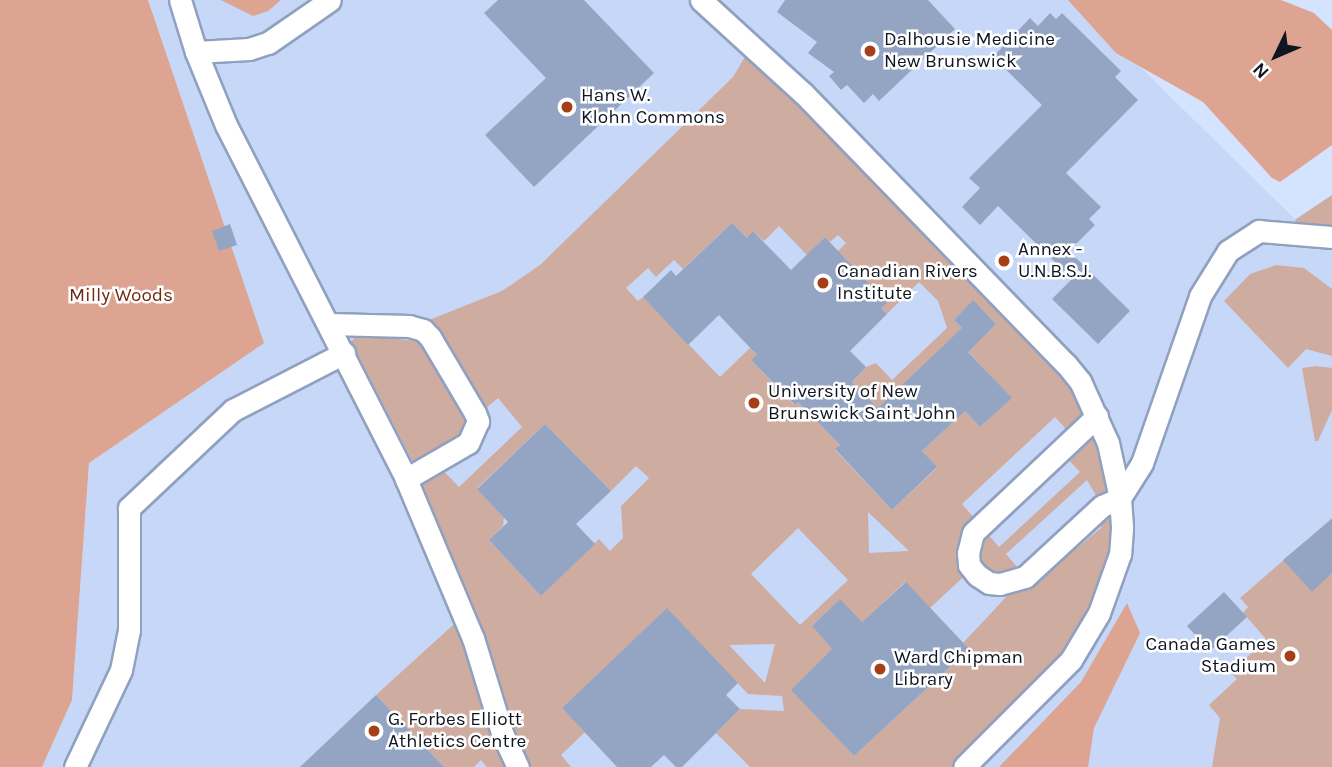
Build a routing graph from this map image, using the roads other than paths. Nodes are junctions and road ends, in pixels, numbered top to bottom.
1 (180, 0) edge
2 (330, 0) edge
3 (701, 0) edge
4 (196, 52) junction
5 (1332, 237) edge
6 (328, 324) junction
7 (344, 353) junction
8 (1097, 416) junction
9 (406, 479) junction
10 (1120, 498) junction
11 (75, 767) edge
12 (518, 767) edge
13 (964, 767) edge

1 - 4 lane
2 - 4 lane
3 - 8 lane
4 - 6 lane
5 - 10 lane
6 - 7 lane
6 - 9 lane
7 - 9 lane
7 - 11 lane
8 - 10 lane
8 - 10 lane
9 - 12 lane
10 - 13 lane

